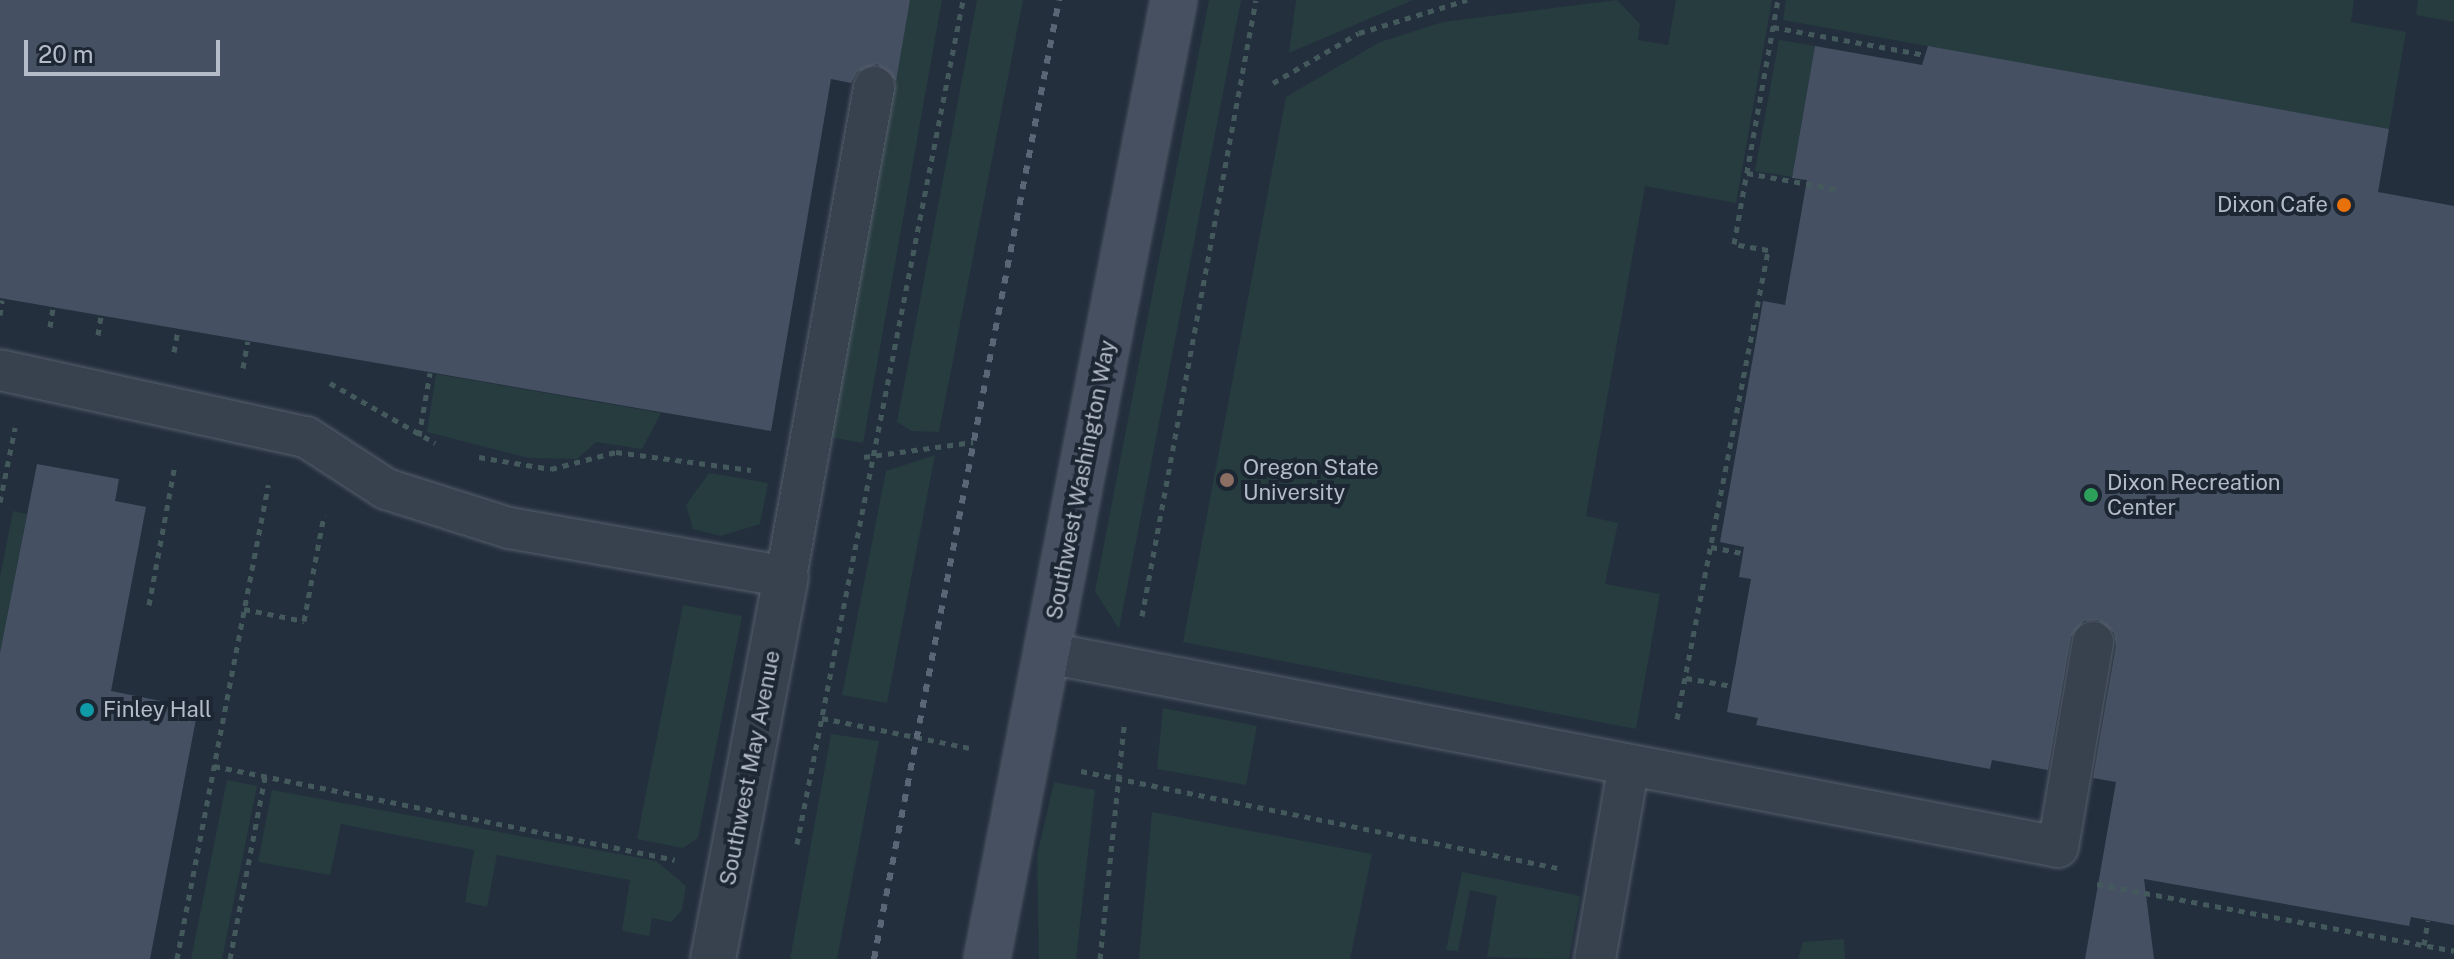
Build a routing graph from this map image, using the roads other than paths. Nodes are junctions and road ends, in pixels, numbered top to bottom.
1 (1174, 0) edge
2 (874, 87) dead end
3 (0, 370) edge
4 (786, 577) junction
5 (2093, 642) dead end
6 (1048, 653) junction
7 (1629, 765) junction
8 (713, 959) edge
9 (987, 959) edge
10 (1595, 959) edge

1 - 6 street, Southwest Washington Way
2 - 4 lane
3 - 4 lane
4 - 8 street, Southwest May Avenue
5 - 7 lane
6 - 7 lane
6 - 9 street, Southwest Washington Way
7 - 10 lane

